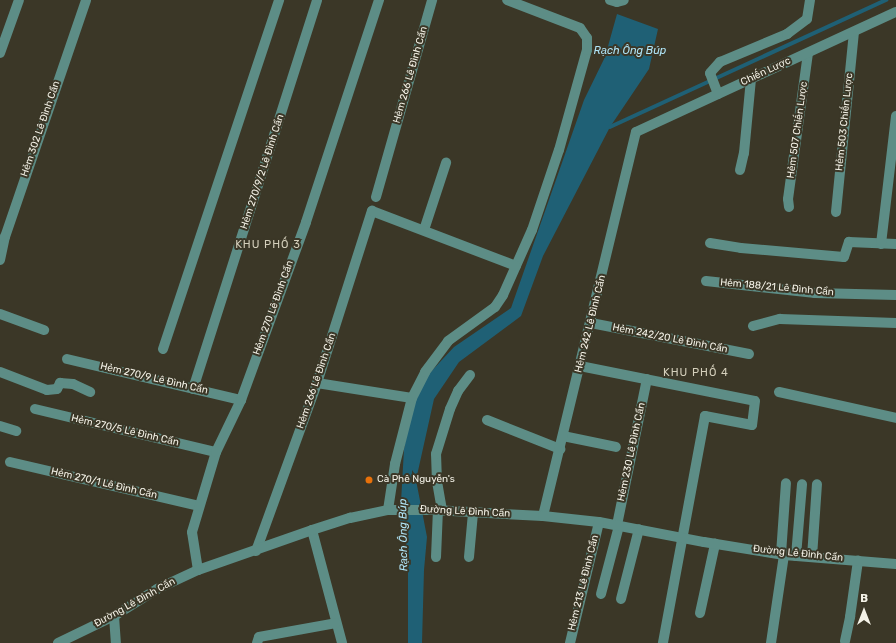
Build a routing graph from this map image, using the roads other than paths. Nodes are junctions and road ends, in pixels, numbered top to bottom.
1 (19, 0) edge
2 (86, 0) edge
3 (278, 0) edge
4 (317, 0) edge
5 (379, 0) edge
6 (432, 0) edge
7 (507, 0) edge
8 (610, 0) edge
9 (624, 0) edge
10 (810, 0) edge
11 (896, 12) edge
12 (854, 32) junction
13 (0, 53) edge
14 (808, 53) junction
15 (751, 79) junction
16 (718, 93) junction
17 (896, 116) edge
18 (636, 132) joint
19 (446, 163) dead end
20 (740, 170) dead end
21 (376, 197) dead end
22 (789, 207) dead end
23 (836, 212) dead end
24 (424, 230) junction
25 (710, 243) dead end
26 (880, 244) junction
27 (896, 244) edge
28 (0, 260) edge
29 (516, 266) junction
30 (706, 281) dead end
31 (896, 295) edge
32 (0, 314) edge
33 (591, 323) junction
34 (896, 323) edge
35 (753, 326) dead end
36 (44, 330) dead end
37 (163, 349) dead end
38 (749, 354) dead end
39 (67, 358) dead end
40 (580, 366) junction
41 (0, 372) edge
42 (470, 375) dead end
43 (647, 379) junction
44 (317, 383) junction
45 (193, 389) junction
46 (90, 392) dead end
47 (779, 392) dead end
48 (412, 398) junction
49 (241, 400) junction
50 (35, 409) dead end
51 (896, 418) edge
52 (487, 420) dead end
53 (0, 426) edge
54 (16, 431) dead end
55 (563, 436) junction
56 (616, 447) dead end
57 (560, 449) junction
58 (216, 452) junction
59 (10, 462) dead end
60 (786, 483) dead end
61 (802, 484) dead end
62 (817, 484) dead end
63 (199, 506) junction
64 (388, 510) junction
65 (438, 510) junction
66 (473, 513) junction
67 (543, 516) junction
68 (599, 522) junction
69 (618, 526) junction
70 (639, 529) junction
71 (312, 530) junction
72 (682, 538) junction
73 (715, 544) junction
74 (256, 550) junction
75 (782, 555) junction
76 (796, 556) junction
77 (436, 557) dead end
78 (469, 557) dead end
79 (812, 557) junction
80 (858, 561) junction
81 (896, 564) edge
82 (198, 570) junction
83 (601, 594) dead end
84 (621, 599) dead end
85 (700, 614) dead end
86 (114, 616) junction
87 (336, 623) junction
88 (845, 641) dead end
89 (58, 643) edge
90 (116, 643) edge
91 (257, 643) edge
92 (342, 643) edge
93 (570, 643) edge
94 (663, 643) edge
95 (771, 643) edge

1 - 13 street
2 - 28 street, Hẻm 302 Lê Đình Cẩn
3 - 37 street
4 - 45 street, Hẻm 270/9/2 Lê Đình Cẩn
5 - 49 street, Hẻm 270 Lê Đình Cẩn
6 - 21 street, Hẻm 266 Lê Đình Cẩn
7 - 29 street
8 - 9 street
10 - 16 street
11 - 12 street, Chiến Lược
12 - 14 street, Chiến Lược
12 - 23 street, Hẻm 503 Chiến Lược
14 - 15 street, Chiến Lược
14 - 22 street, Hẻm 507 Chiến Lược
15 - 16 street, Chiến Lược
15 - 20 street
16 - 18 street, Chiến Lược
17 - 26 street
18 - 33 street, Hẻm 242 Lê Đình Cẩn
19 - 24 street
24 - 29 street
24 - 44 street, Hẻm 266 Lê Đình Cẩn
25 - 26 street
26 - 27 street
29 - 48 street
30 - 31 street, Hẻm 188/21 Lê Đình Cẩn
32 - 36 street
33 - 38 street, Hẻm 242/20 Lê Đình Cẩn
33 - 40 street, Hẻm 242 Lê Đình Cẩn
34 - 35 street
39 - 45 street, Hẻm 270/9 Lê Đình Cẩn
40 - 43 street
40 - 55 street, Hẻm 242 Lê Đình Cẩn
41 - 46 street
42 - 65 street
43 - 69 street, Hẻm 230 Lê Đình Cẩn
43 - 72 street
44 - 48 street
44 - 74 street, Hẻm 266 Lê Đình Cẩn
45 - 49 street, Hẻm 270/9 Lê Đình Cẩn
47 - 51 street
48 - 64 street
49 - 58 street, Hẻm 270 Lê Đình Cẩn
50 - 58 street, Hẻm 270/5 Lê Đình Cẩn
52 - 57 street
53 - 54 street
55 - 56 street
55 - 57 street, Hẻm 242 Lê Đình Cẩn
57 - 67 street, Hẻm 242 Lê Đình Cẩn
58 - 63 street, Hẻm 270 Lê Đình Cẩn
59 - 63 street, Hẻm 270/1 Lê Đình Cẩn
60 - 75 street
61 - 76 street
62 - 79 street
63 - 82 street, Hẻm 270 Lê Đình Cẩn
64 - 65 street, Đường Lê Đình Cẩn
64 - 71 street, Đường Lê Đình Cẩn
65 - 66 street, Đường Lê Đình Cẩn
65 - 77 street
66 - 67 street, Đường Lê Đình Cẩn
66 - 78 street
67 - 68 street, Đường Lê Đình Cẩn
68 - 69 street, Đường Lê Đình Cẩn
68 - 93 street, Hẻm 213 Lê Đình Cẩn
69 - 70 street, Đường Lê Đình Cẩn
69 - 83 street, Hẻm 230 Lê Đình Cẩn
70 - 72 street, Đường Lê Đình Cẩn
70 - 84 street
71 - 74 street, Đường Lê Đình Cẩn
71 - 87 street
72 - 73 street, Đường Lê Đình Cẩn
72 - 94 street
73 - 75 street, Đường Lê Đình Cẩn
73 - 85 street
74 - 82 street, Đường Lê Đình Cẩn
75 - 76 street, Đường Lê Đình Cẩn
75 - 95 street
76 - 79 street, Đường Lê Đình Cẩn
79 - 80 street, Đường Lê Đình Cẩn
80 - 81 street, Đường Lê Đình Cẩn
80 - 88 street
82 - 86 street, Đường Lê Đình Cẩn
86 - 89 street, Đường Lê Đình Cẩn
86 - 90 street
87 - 91 street
87 - 92 street

